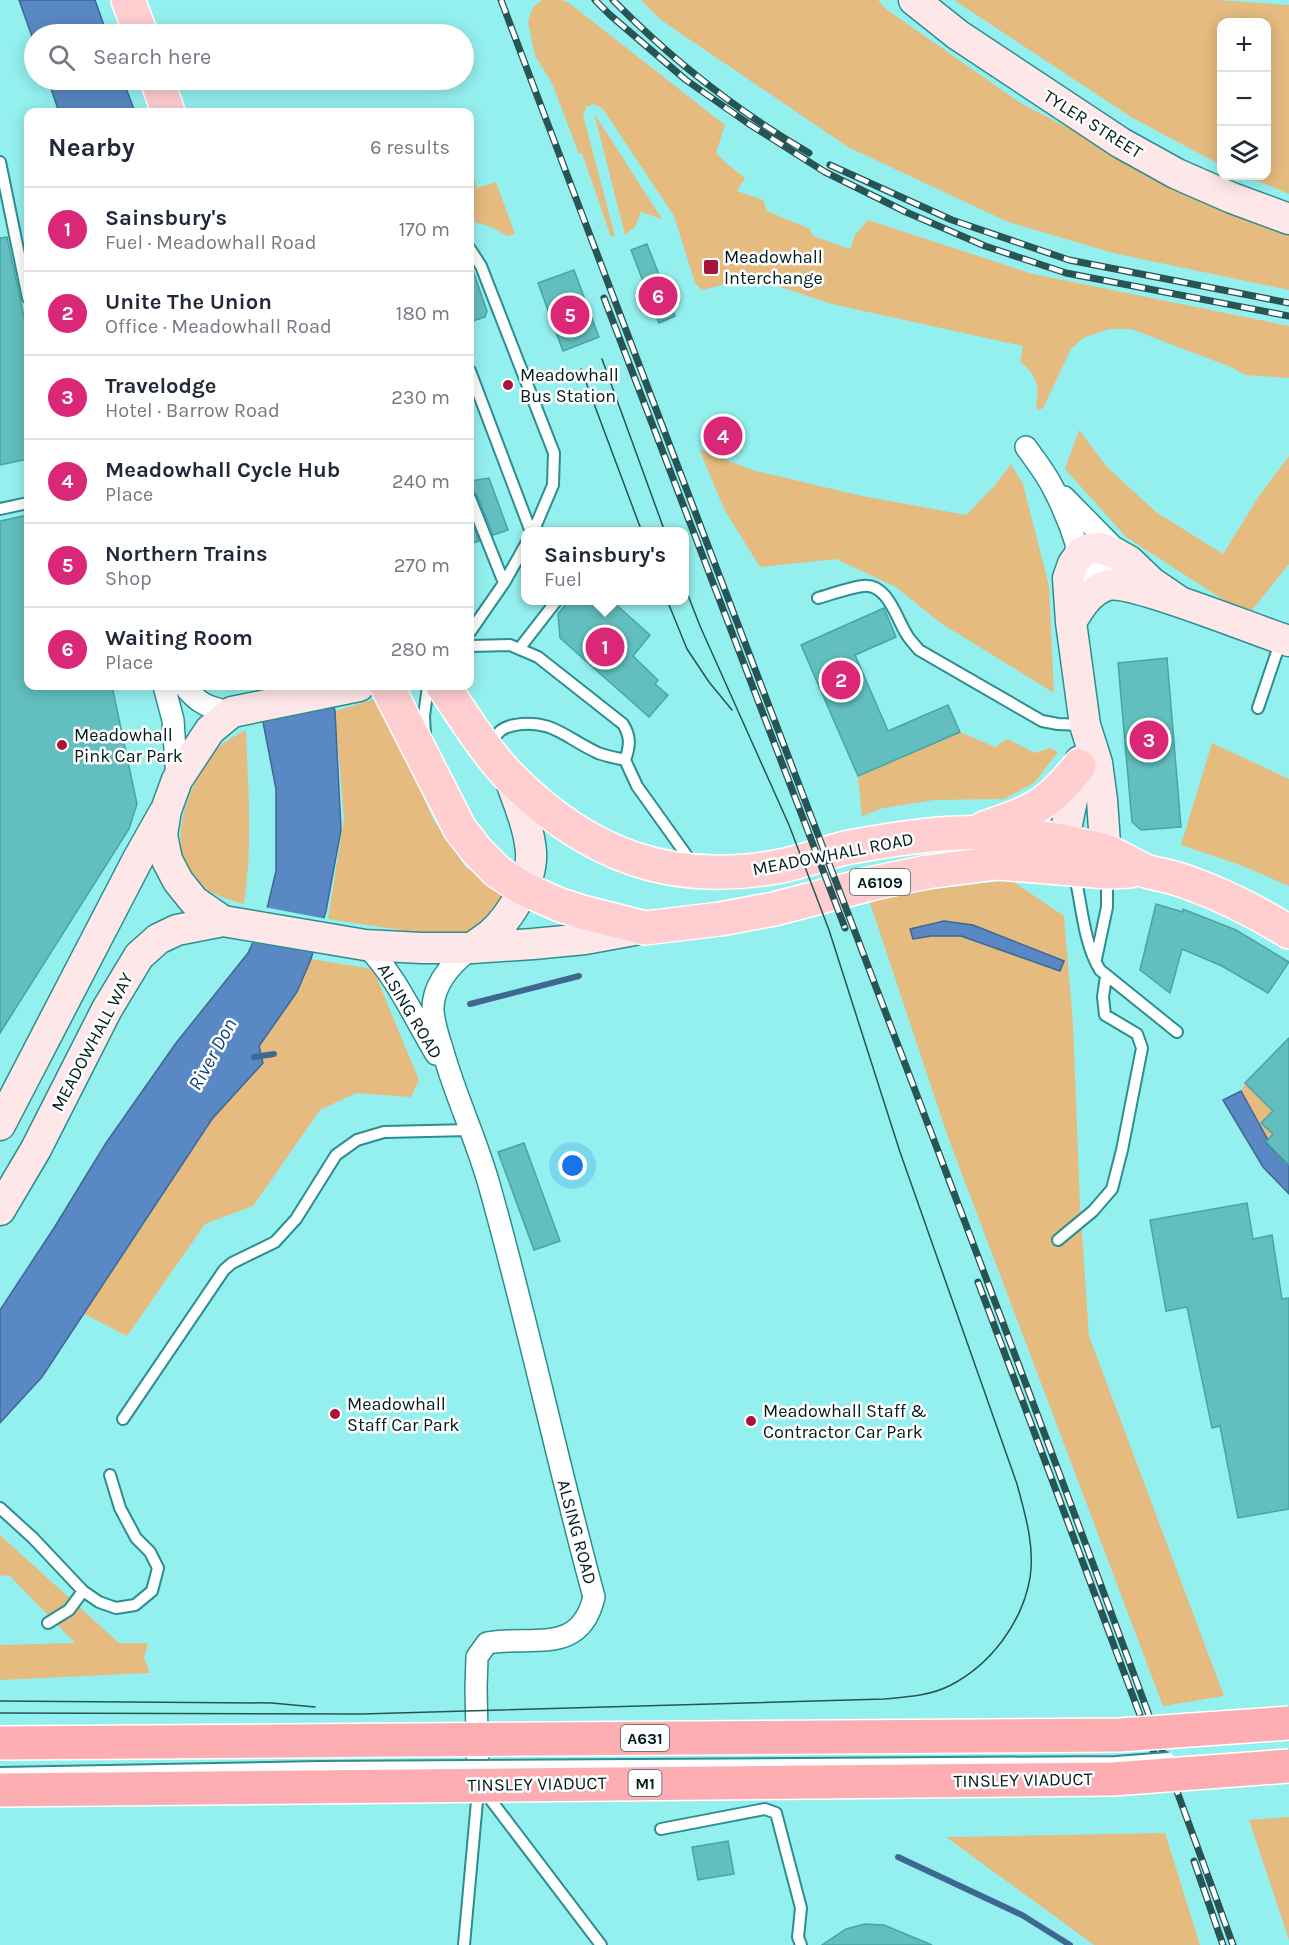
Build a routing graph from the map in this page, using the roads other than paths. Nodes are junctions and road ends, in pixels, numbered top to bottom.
1 (128, 0) edge
2 (914, 0) edge
3 (137, 24) edge
4 (160, 90) edge
5 (167, 108) edge
6 (0, 162) edge
7 (1289, 219) edge
8 (474, 255) edge
9 (24, 278) edge
10 (474, 381) edge
11 (1026, 447) dead end
12 (1051, 484) junction
13 (24, 504) edge
14 (474, 508) edge
15 (0, 509) edge
16 (530, 527) edge
17 (534, 527) edge
18 (521, 551) edge
19 (1075, 566) junction
20 (1131, 575) junction
21 (504, 583) junction
22 (818, 598) dead end
23 (553, 605) edge
24 (474, 626) edge
25 (1285, 640) edge
26 (474, 646) edge
27 (519, 649) junction
28 (165, 690) edge
29 (187, 690) edge
30 (337, 690) edge
31 (389, 690) edge
32 (427, 690) edge
33 (446, 690) edge
34 (1258, 708) dead end
35 (232, 712) junction
36 (1085, 725) junction
37 (489, 750) junction
38 (625, 760) junction
39 (427, 765) junction
40 (1079, 766) junction
41 (509, 776) junction
42 (177, 780) junction
43 (166, 810) junction
44 (965, 834) junction
45 (1070, 856) junction
46 (1107, 862) junction
47 (699, 873) junction
48 (524, 889) junction
49 (223, 921) junction
50 (645, 928) junction
51 (1289, 932) edge
52 (365, 945) junction
53 (472, 948) junction
54 (1095, 962) junction
55 (1106, 976) junction
56 (1177, 1032) dead end
57 (452, 1081) junction
58 (0, 1125) edge
59 (470, 1130) junction
60 (36, 1149) junction
61 (0, 1176) edge
62 (0, 1210) edge
63 (1058, 1240) dead end
64 (123, 1419) dead end
65 (110, 1475) dead end
66 (0, 1508) edge
67 (83, 1591) junction
68 (48, 1623) dead end
69 (1289, 1724) edge
70 (1289, 1734) edge
71 (0, 1743) edge
72 (0, 1756) edge
73 (1185, 1757) dead end
74 (1289, 1766) edge
75 (0, 1773) edge
76 (1289, 1779) edge
77 (478, 1783) junction
78 (0, 1790) edge
79 (0, 1803) edge
80 (661, 1829) dead end
81 (464, 1945) edge
82 (601, 1945) edge
83 (801, 1945) edge

1 - 3 main road
2 - 7 street, TYLER STREET
4 - 5 main road
6 - 9 lane
8 - 17 lane
10 - 16 lane
11 - 12 street
12 - 19 street
12 - 20 street
13 - 15 lane
14 - 21 lane
18 - 21 lane
19 - 20 street
19 - 20 street
19 - 36 street
20 - 25 street
21 - 24 lane
22 - 36 lane
23 - 27 lane
25 - 34 lane
26 - 27 lane
27 - 38 lane
28 - 42 street
29 - 35 street
30 - 35 street, MEADOWHALL WAY
31 - 39 main road, MEADOWHALL ROAD / A6109
32 - 39 lane, MEADOWHALL ROAD / A6109
33 - 37 main road, MEADOWHALL ROAD / A6109
35 - 42 street, MEADOWHALL WAY
36 - 40 street
36 - 46 street
37 - 38 lane
37 - 41 main road, MEADOWHALL ROAD / A6109
38 - 47 lane
39 - 48 main road, MEADOWHALL ROAD / A6109
40 - 44 main road
40 - 45 street
41 - 47 main road, MEADOWHALL ROAD / A6109
41 - 48 street, MEADOWHALL ROAD
42 - 43 street, MEADOWHALL WAY
43 - 49 street, MEADOWHALL WAY
43 - 58 street, MEADOWHALL WAY
44 - 45 main road, MEADOWHALL ROAD / A6109
44 - 47 main road, MEADOWHALL ROAD / A6109
45 - 46 main road, MEADOWHALL ROAD / A6109
45 - 50 main road, MEADOWHALL ROAD / A6109
45 - 54 lane
46 - 51 main road, MEADOWHALL ROAD / A6109
46 - 54 lane
48 - 50 main road, MEADOWHALL ROAD / A6109
48 - 53 street, MEADOWHALL ROAD
49 - 52 street, MEADOWHALL WAY
49 - 60 street, MEADOWHALL WAY
50 - 53 street, MEADOWHALL ROAD
52 - 53 street, MEADOWHALL WAY
52 - 57 street, ALSING ROAD
53 - 57 street, ALSING ROAD
54 - 55 lane
55 - 56 lane
55 - 63 lane
57 - 59 street, ALSING ROAD
59 - 64 lane
59 - 77 street, ALSING ROAD
60 - 61 street
60 - 62 street, MEADOWHALL WAY
65 - 67 lane
66 - 67 lane
67 - 68 lane
69 - 71 highway, A631, bridge
70 - 72 highway, TINSLEY VIADUCT / M1
73 - 75 lane, bridge
74 - 78 highway, TINSLEY VIADUCT / M1, bridge
76 - 79 highway, TINSLEY VIADUCT
77 - 81 lane, ALSING ROAD
77 - 82 lane
80 - 83 lane

